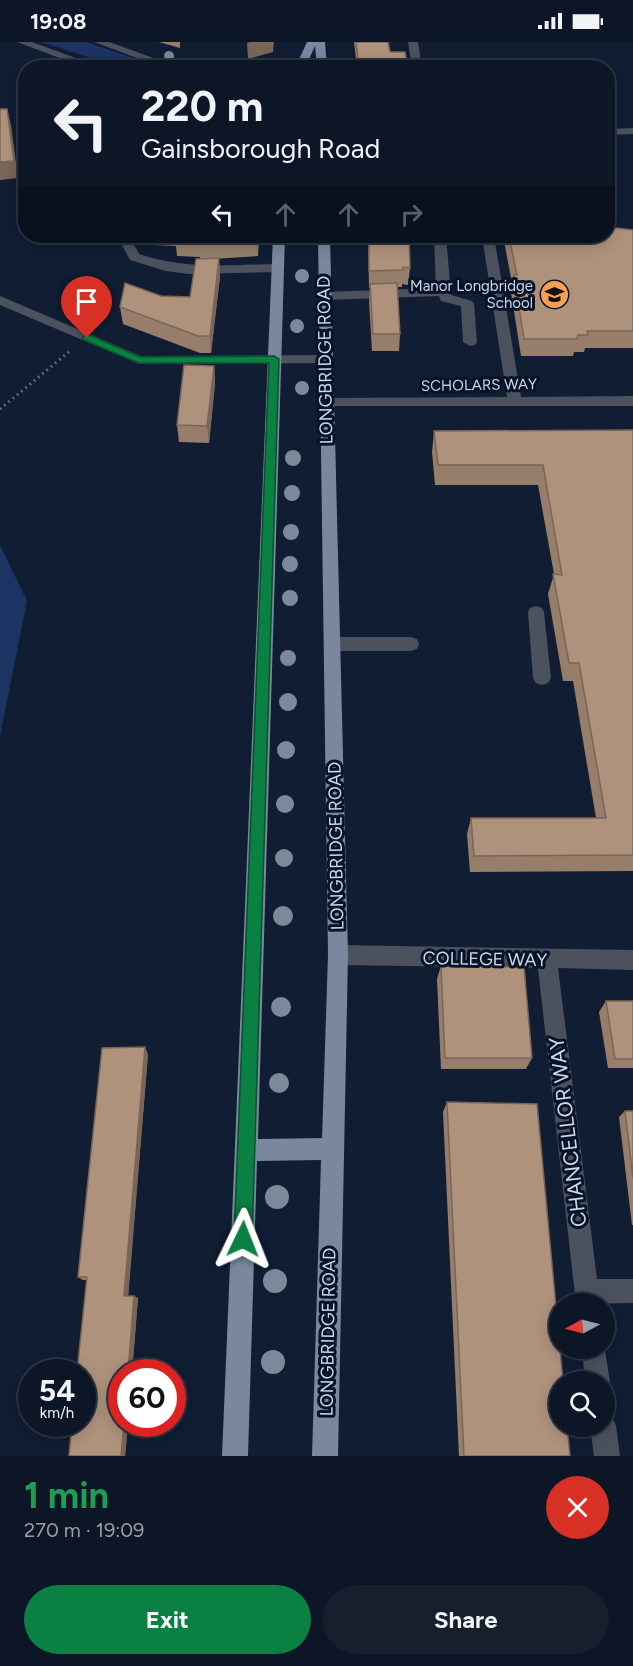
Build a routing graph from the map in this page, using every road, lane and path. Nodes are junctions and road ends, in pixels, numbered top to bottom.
1 (22, 42) edge
2 (99, 42) edge
3 (312, 42) edge
4 (320, 42) edge
5 (413, 42) edge
6 (75, 60) edge
7 (152, 60) edge
8 (303, 60) edge
9 (321, 60) edge
10 (416, 60) edge
11 (633, 131) edge
12 (615, 132) edge
13 (127, 243) edge
14 (279, 243) edge
15 (324, 243) edge
16 (440, 243) edge
17 (489, 243) edge
18 (277, 268) junction
19 (443, 291) junction
20 (324, 296) junction
21 (0, 300) edge
22 (87, 338) junction
23 (470, 342) dead end
24 (274, 359) junction
25 (325, 359) junction
26 (515, 401) junction
27 (633, 401) edge
28 (326, 402) junction
29 (0, 409) edge
30 (536, 612) dead end
31 (332, 644) junction
32 (411, 644) dead end
33 (542, 678) dead end
34 (338, 955) junction
35 (547, 960) junction
36 (633, 960) edge
37 (333, 1149) junction
38 (246, 1150) junction
39 (633, 1292) edge
40 (588, 1293) edge
41 (615, 1294) edge
42 (604, 1437) edge
43 (235, 1456) edge
44 (325, 1456) edge
45 (607, 1456) edge

1 - 6 street
2 - 7 street
3 - 8 main road
4 - 9 main road
5 - 10 street
11 - 12 street
13 - 18 street
14 - 18 main road
15 - 20 main road, LONGBRIDGE ROAD
16 - 19 street
17 - 26 street
18 - 24 main road
19 - 20 street
19 - 23 street
20 - 25 main road, LONGBRIDGE ROAD
21 - 22 street
22 - 24 street
22 - 29 path
24 - 25 street
24 - 38 main road
25 - 28 main road, LONGBRIDGE ROAD
26 - 27 street, SCHOLARS WAY
26 - 28 street, SCHOLARS WAY
28 - 31 main road, LONGBRIDGE ROAD
30 - 33 street
31 - 32 street
31 - 34 main road, LONGBRIDGE ROAD
34 - 35 street, COLLEGE WAY
34 - 37 main road, LONGBRIDGE ROAD
35 - 36 street, COLLEGE WAY
35 - 40 street, CHANCELLOR WAY
37 - 38 main road
37 - 44 main road, LONGBRIDGE ROAD
38 - 43 main road
39 - 41 street
42 - 45 street

